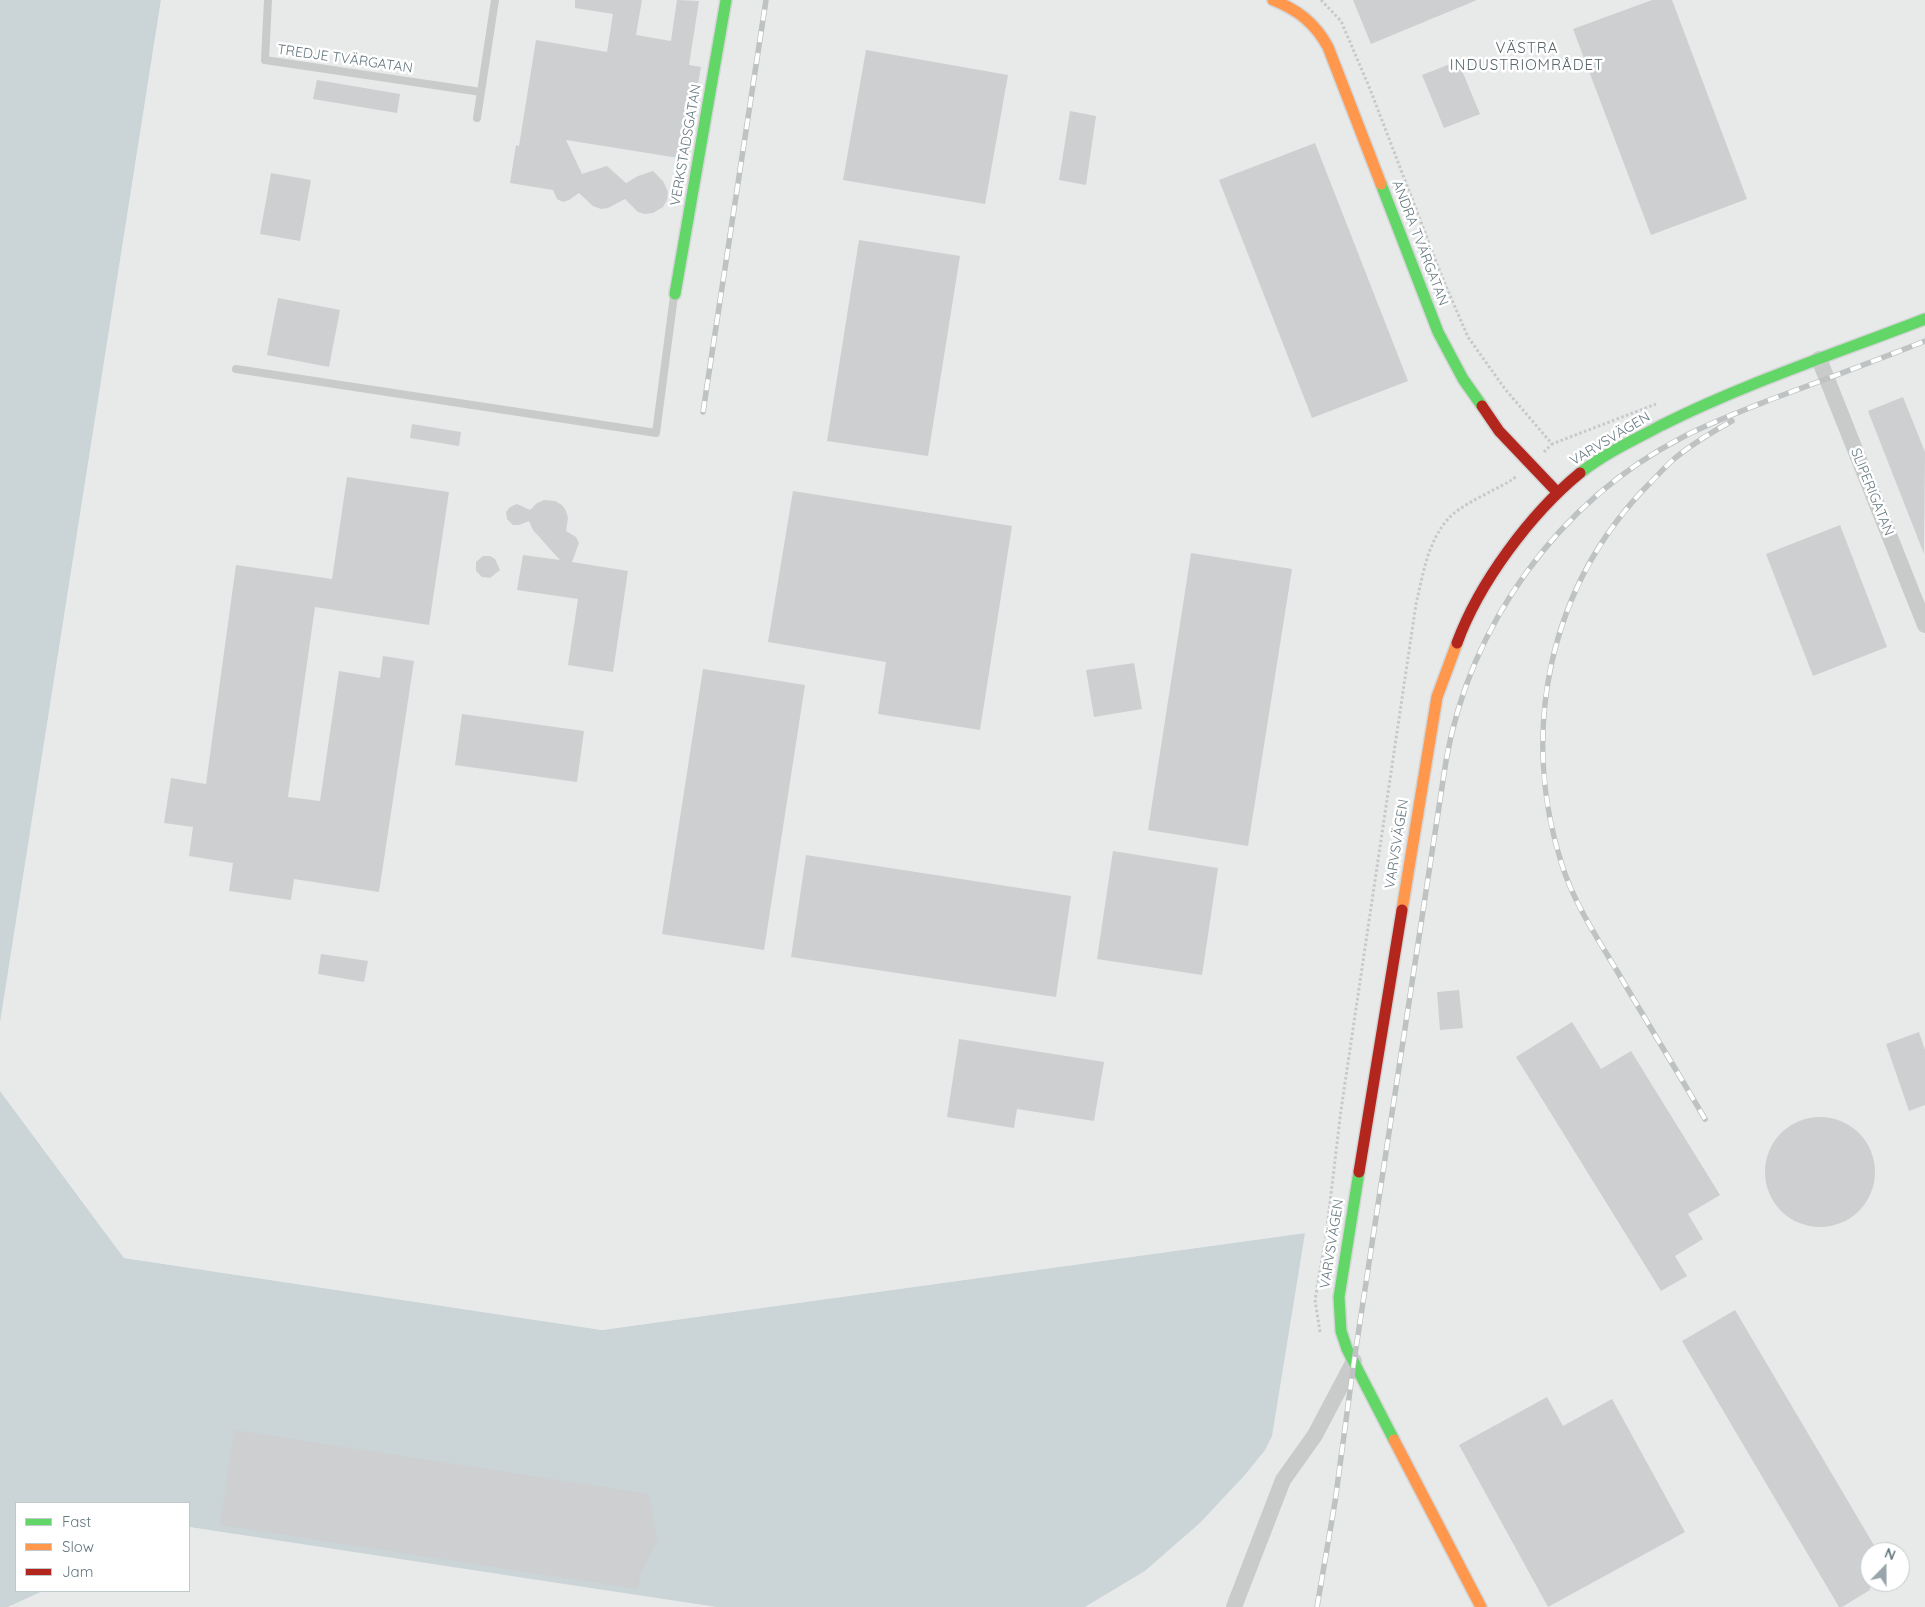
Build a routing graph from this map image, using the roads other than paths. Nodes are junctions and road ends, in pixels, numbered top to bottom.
1 (268, 0) edge
2 (495, 0) edge
3 (726, 0) edge
4 (1273, 0) edge
5 (481, 92) junction
6 (478, 118) dead end
7 (675, 294) joint
8 (1925, 320) edge
9 (1819, 359) junction
10 (236, 368) dead end
11 (1557, 492) junction
12 (1925, 624) edge
13 (1354, 1361) junction
14 (1234, 1607) edge
15 (1481, 1607) edge

1 - 5 lane, TREDJE TVÄRGATAN
2 - 5 lane
3 - 7 street, VERKSTADSGATAN
4 - 11 street, ANDRA TVÄRGATAN
5 - 6 lane
7 - 10 lane
8 - 9 street, VARVSVÄGEN
9 - 11 street, VARVSVÄGEN
9 - 12 street, SLIPERIGATAN
11 - 13 street, VARVSVÄGEN
13 - 14 street
13 - 15 street, VARVSVÄGEN

